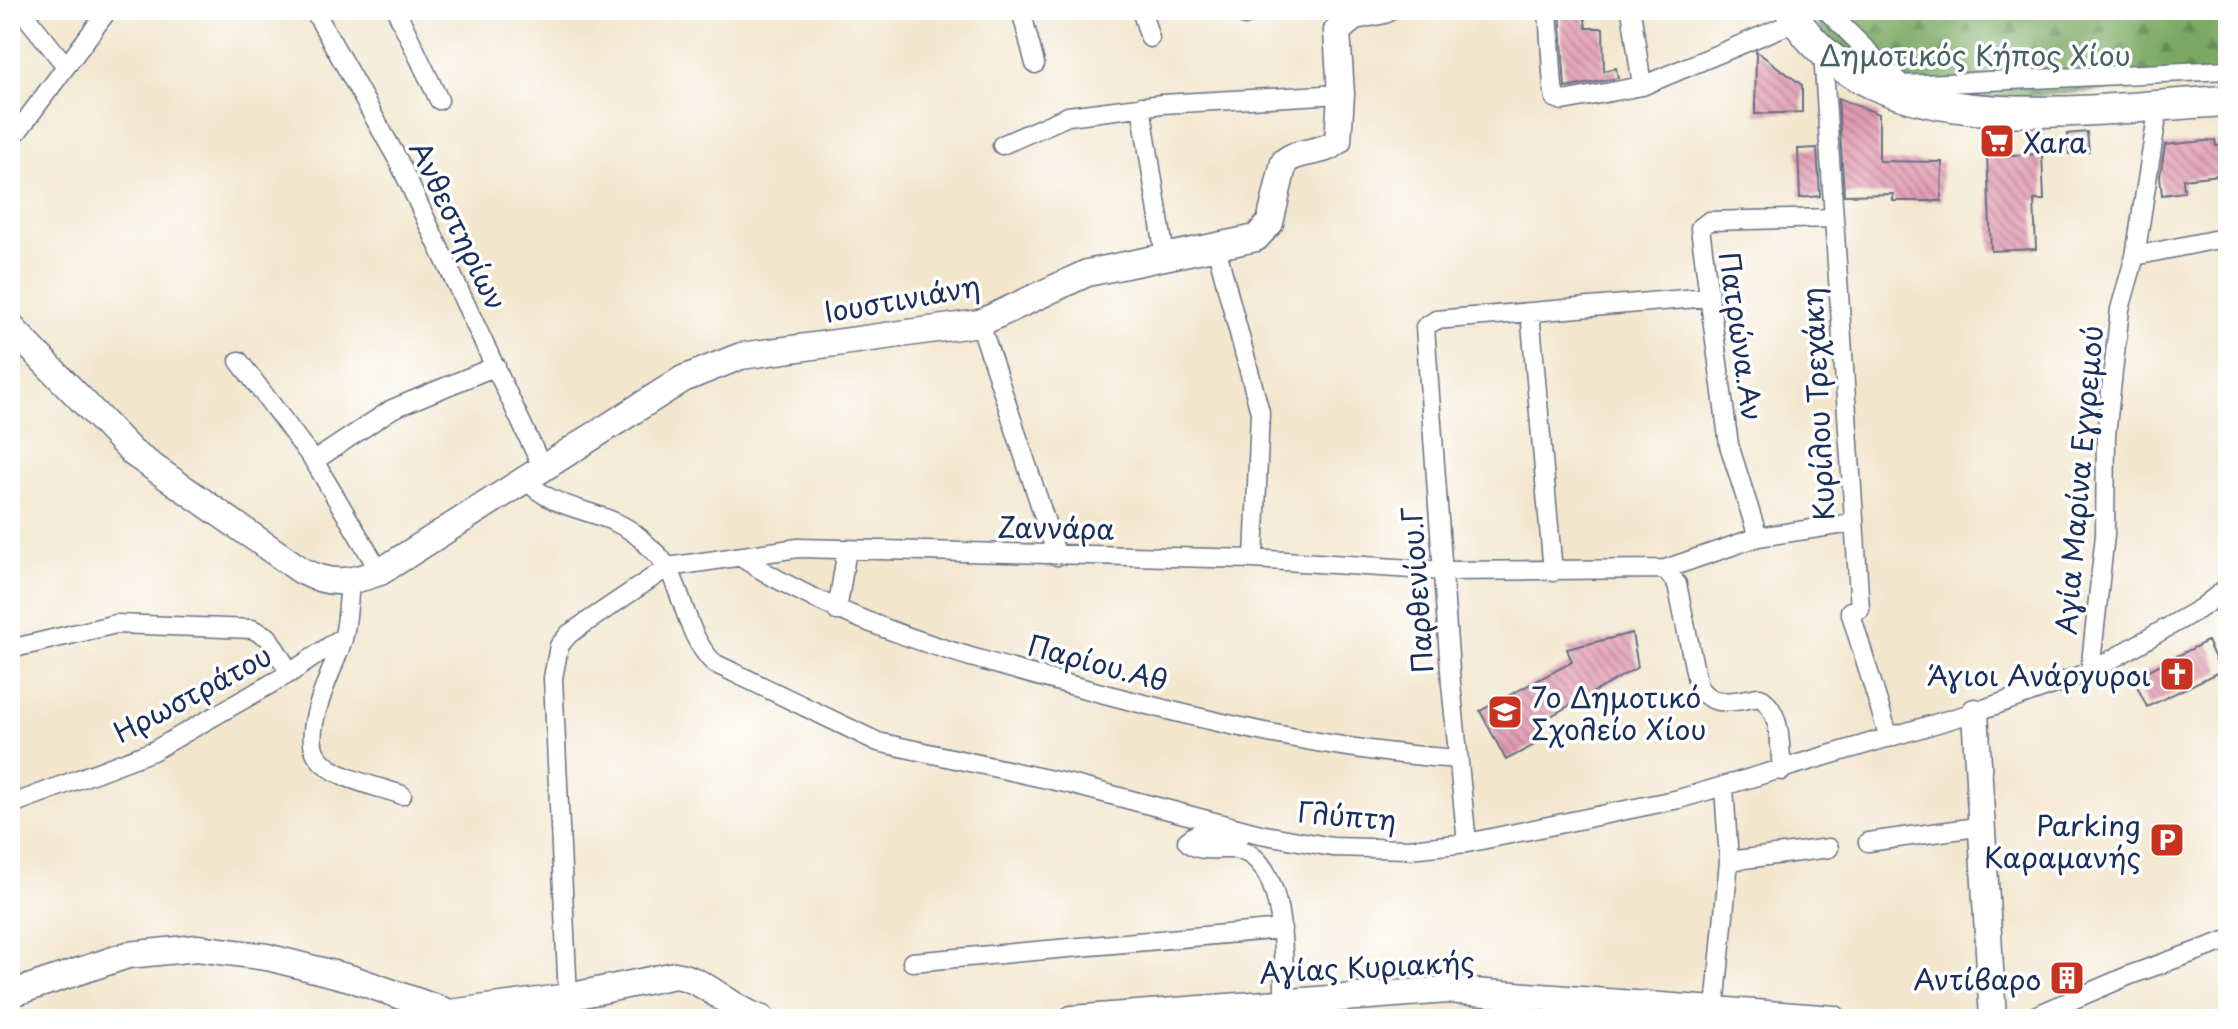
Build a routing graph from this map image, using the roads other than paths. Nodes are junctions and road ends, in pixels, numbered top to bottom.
1 (21, 10) edge
2 (108, 10) edge
3 (314, 10) edge
4 (396, 10) edge
5 (1021, 10) edge
6 (1141, 10) edge
7 (1384, 10) edge
8 (1548, 10) edge
9 (1631, 10) edge
10 (1826, 10) edge
11 (1354, 13) edge
12 (1794, 15) edge
13 (1150, 38) dead end
14 (1823, 53) junction
15 (1035, 64) dead end
16 (66, 66) junction
17 (2228, 70) edge
18 (1642, 86) junction
19 (1341, 94) junction
20 (439, 100) dead end
21 (2228, 101) edge
22 (2159, 104) junction
23 (1141, 106) junction
24 (18, 131) dead end
25 (1002, 145) dead end
26 (1834, 218) junction
27 (2228, 237) edge
28 (1216, 247) junction
29 (1165, 256) junction
30 (2135, 256) junction
31 (1709, 297) junction
32 (1530, 312) junction
33 (980, 323) junction
34 (10, 326) edge
35 (239, 361) dead end
36 (496, 366) junction
37 (314, 461) junction
38 (535, 474) junction
39 (1852, 523) junction
40 (1758, 537) junction
41 (847, 549) junction
42 (1057, 556) junction
43 (742, 558) junction
44 (1254, 559) junction
45 (668, 567) junction
46 (1665, 569) junction
47 (1444, 571) junction
48 (380, 572) junction
49 (1553, 572) junction
50 (350, 583) junction
51 (2228, 587) edge
52 (837, 611) junction
53 (343, 637) junction
54 (10, 649) edge
55 (2090, 672) junction
56 (290, 673) junction
57 (1975, 712) junction
58 (1889, 738) junction
59 (1459, 759) junction
60 (1782, 771) junction
61 (1724, 788) junction
62 (402, 795) dead end
63 (10, 805) edge
64 (1984, 826) junction
65 (1260, 834) junction
66 (1868, 842) dead end
67 (1467, 843) junction
68 (1829, 848) dead end
69 (1729, 861) junction
70 (1282, 929) junction
71 (2228, 940) edge
72 (912, 962) dead end
73 (10, 994) edge
74 (568, 997) junction
75 (1284, 1001) junction
76 (450, 1016) edge
77 (1714, 1016) edge
78 (762, 1019) edge
79 (1072, 1019) edge
80 (1834, 1019) edge
81 (1993, 1019) edge
82 (2028, 1019) edge

1 - 16 street
2 - 16 street
3 - 36 street, Ανθεστηρίων
4 - 20 street
5 - 15 street
6 - 13 street
7 - 11 street, Ιουστινιάνη
8 - 18 street
9 - 18 street
10 - 17 street
11 - 19 street, Ιουστινιάνη
12 - 14 main road
12 - 18 street
14 - 22 main road
14 - 26 street, Κυρίλου Τρεχάκη
16 - 24 street
19 - 23 street
19 - 28 street, Ιουστινιάνη
21 - 22 main road
22 - 30 street, Αγία Μαρίνα Εγγρεμού
23 - 25 street
23 - 29 street
26 - 31 street, Πατρώνα.Αν
26 - 39 street, Κυρίλου Τρεχάκη
27 - 30 street
28 - 29 street, Ιουστινιάνη
28 - 44 street
29 - 33 street, Ιουστινιάνη
30 - 55 street, Αγία Μαρίνα Εγγρεμού
31 - 32 street
31 - 40 street, Πατρώνα.Αν
32 - 47 street, Παρθενίου.Γ
32 - 49 street
33 - 38 street, Ιουστινιάνη
33 - 42 street
34 - 50 street
35 - 37 street
36 - 37 street
36 - 38 street, Ανθεστηρίων
37 - 48 street
38 - 45 street
38 - 48 street, Ιουστινιάνη
39 - 40 street, Ζαννάρα
39 - 58 street, Κυρίλου Τρεχάκη
40 - 46 street, Ζαννάρα
41 - 42 street, Ζαννάρα
41 - 43 street, Ζαννάρα
41 - 52 street
42 - 44 street, Ζαννάρα
43 - 45 street, Ζαννάρα
43 - 52 street, Παρίου.Αθ
44 - 47 street, Ζαννάρα
45 - 65 street, Γλύπτη
45 - 74 street
46 - 49 street, Ζαννάρα
46 - 60 street
47 - 49 street, Ζαννάρα
47 - 59 street, Παρθενίου.Γ
48 - 50 street, Ιουστινιάνη
50 - 53 street
51 - 55 street, Γλύπτη
52 - 59 street, Παρίου.Αθ
53 - 56 street, Ηρωστράτου
53 - 62 street
54 - 56 street
55 - 57 street, Γλύπτη
56 - 63 street, Ηρωστράτου
57 - 58 street, Γλύπτη
57 - 64 street
58 - 60 street, Γλύπτη
59 - 67 street, Παρθενίου.Γ
60 - 61 street, Γλύπτη
61 - 67 street, Γλύπτη
61 - 69 street
64 - 66 street
64 - 81 street
65 - 67 street, Γλύπτη
65 - 70 street
68 - 69 street
69 - 77 street
70 - 72 street
70 - 75 street
71 - 82 street
73 - 76 street
74 - 76 street
74 - 78 street
75 - 77 street, Αγίας Κυριακής
75 - 79 street, Αγίας Κυριακής
77 - 80 street, Αγίας Κυριακής

